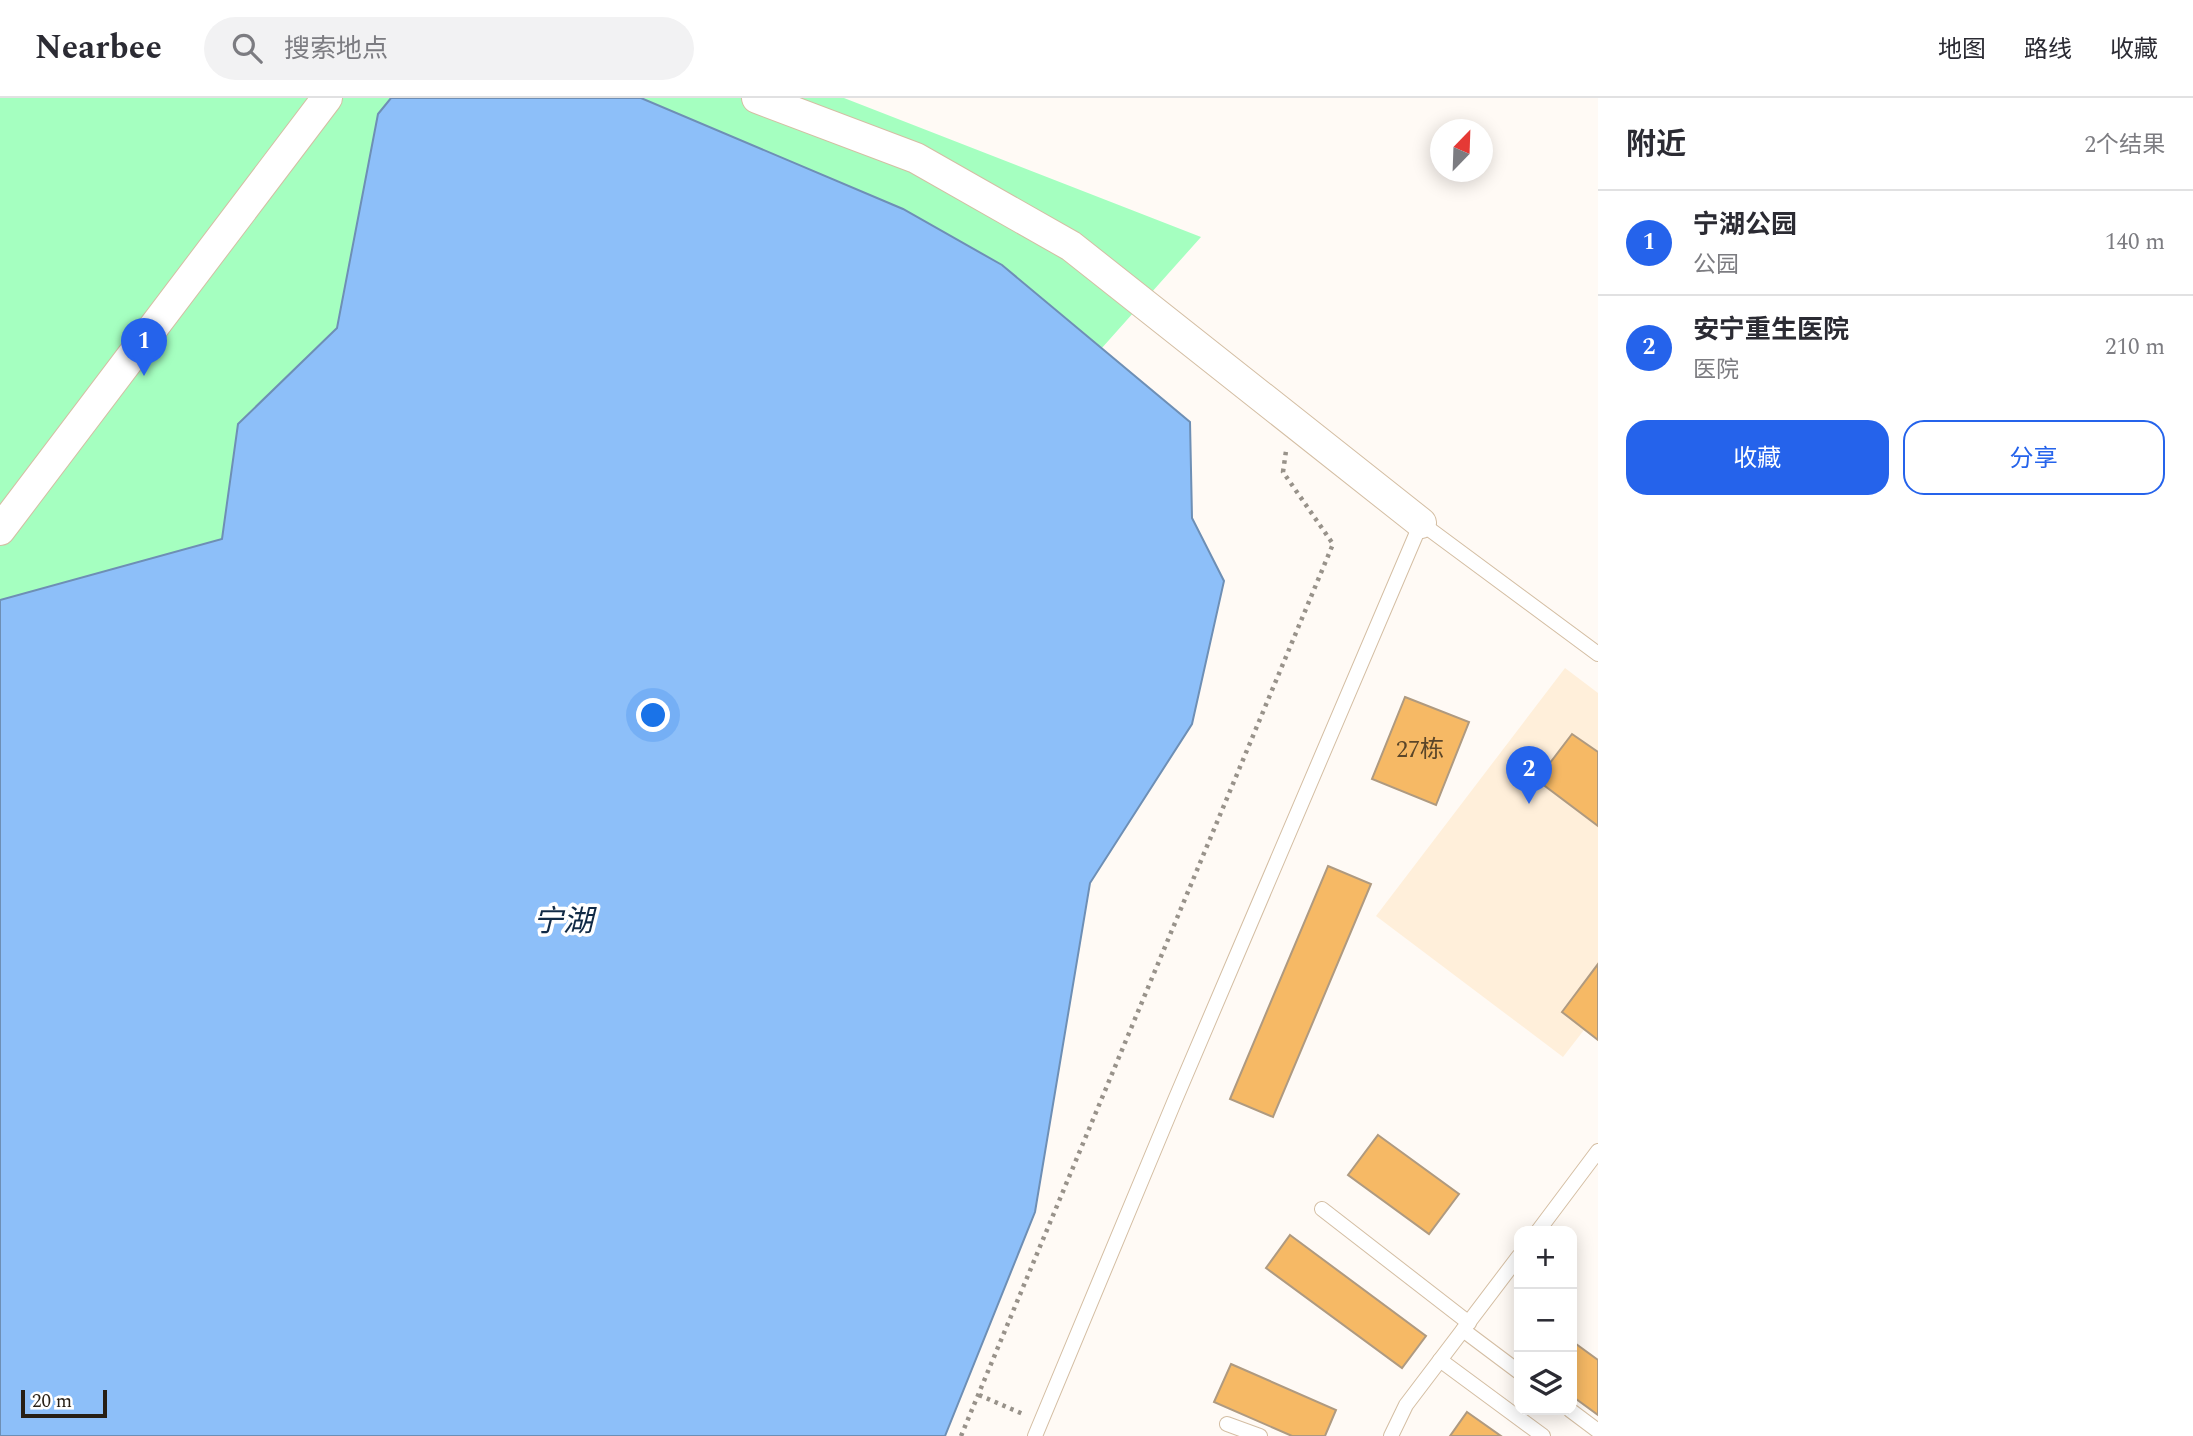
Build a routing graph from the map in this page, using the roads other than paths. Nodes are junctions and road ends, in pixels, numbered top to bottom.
1 (327, 98) edge
2 (757, 98) edge
3 (1421, 523) junction
4 (0, 530) edge
5 (1598, 653) edge
6 (1598, 1151) edge
7 (1322, 1209) dead end
8 (1542, 1226) edge
9 (1514, 1263) edge
10 (1466, 1326) junction
11 (1440, 1360) junction
12 (1514, 1368) edge
13 (1577, 1415) edge
14 (1227, 1424) dead end
15 (1598, 1431) edge
16 (1035, 1436) edge
17 (1260, 1436) edge
18 (1391, 1436) edge
19 (1543, 1436) edge

1 - 4 street
2 - 3 street
3 - 5 lane
3 - 16 lane
6 - 8 lane
7 - 10 lane
9 - 10 lane
10 - 11 lane
10 - 12 lane
11 - 18 lane
11 - 19 lane
13 - 15 lane
14 - 17 lane

